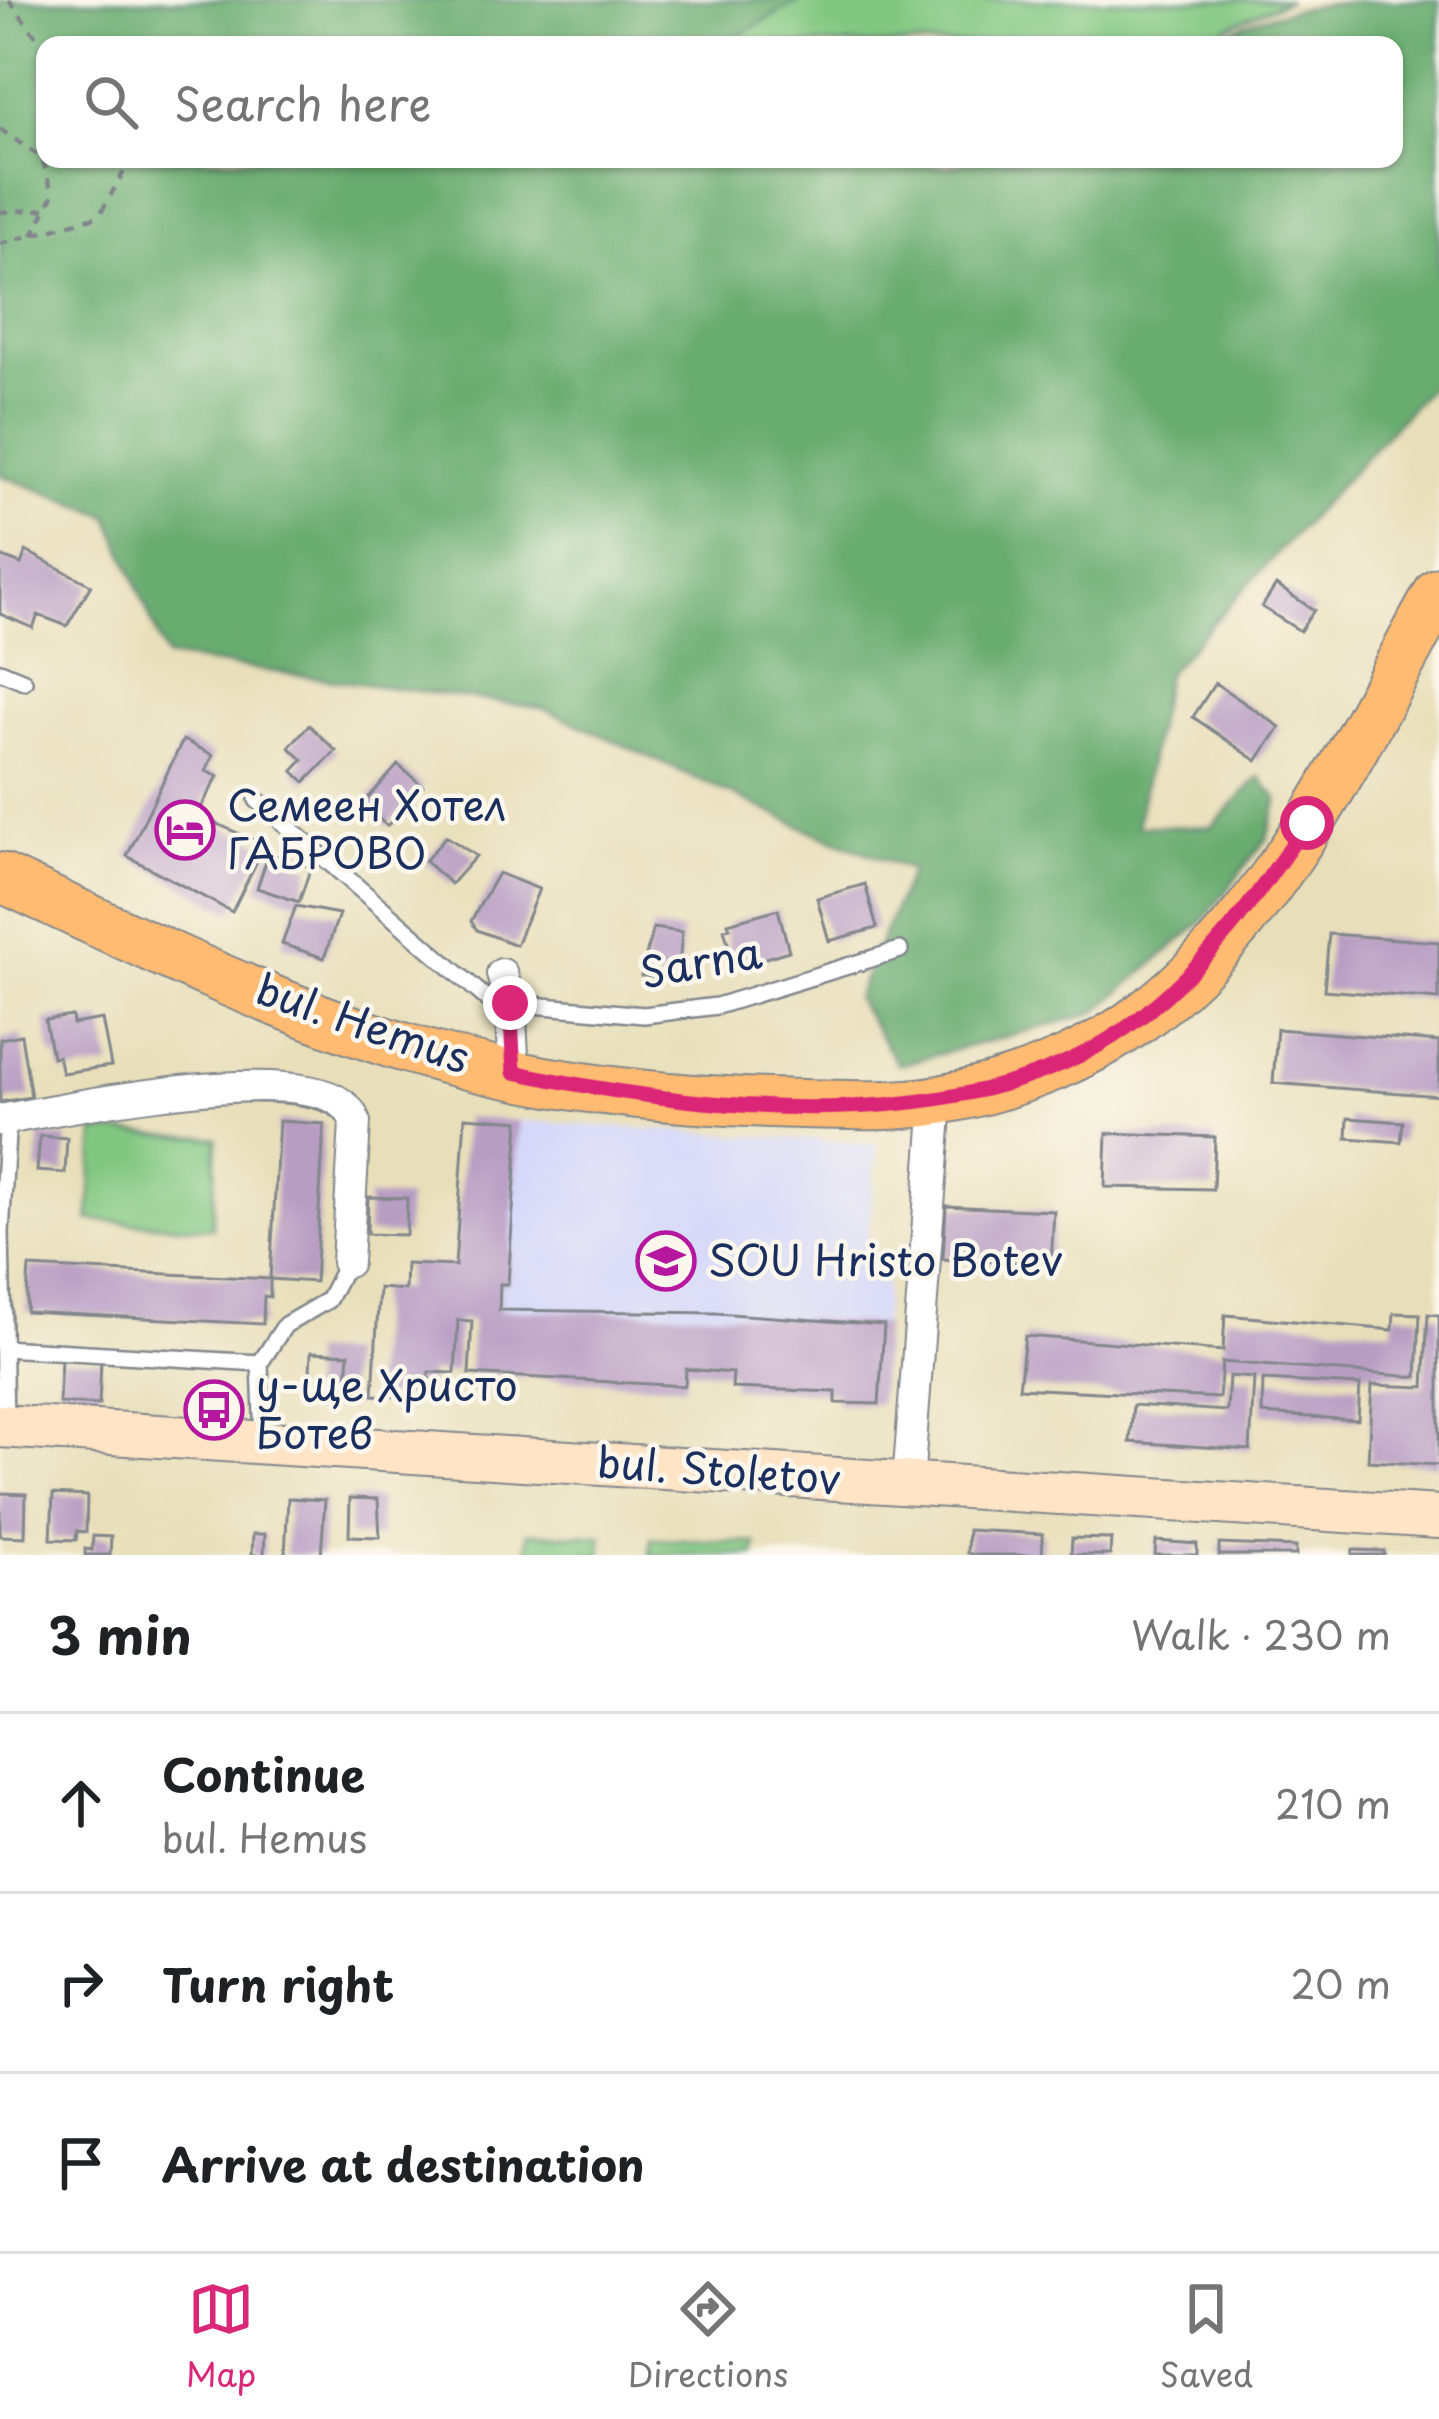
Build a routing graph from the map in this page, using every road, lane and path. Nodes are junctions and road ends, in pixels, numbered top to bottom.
1 (9, 0) edge
2 (36, 36) edge
3 (0, 129) edge
4 (36, 154) edge
5 (45, 168) edge
6 (126, 168) edge
7 (46, 209) junction
8 (0, 212) edge
9 (33, 235) junction
10 (0, 244) edge
11 (1439, 592) edge
12 (0, 671) edge
13 (24, 681) dead end
14 (257, 800) dead end
15 (0, 878) edge
16 (900, 950) dead end
17 (508, 999) junction
18 (514, 1072) junction
19 (4, 1119) edge
20 (936, 1122) junction
21 (346, 1262) joint
22 (3, 1348) edge
23 (260, 1363) junction
24 (3, 1426) edge
25 (263, 1443) junction
26 (908, 1483) junction
27 (1439, 1517) edge

1 - 2 path
3 - 4 path
5 - 7 path
6 - 9 path
7 - 8 path
7 - 9 path
9 - 10 path
11 - 20 main road, bul. Hemus
12 - 13 lane
14 - 17 lane
15 - 18 main road, bul. Hemus
16 - 17 lane, Sarna
17 - 18 street
18 - 20 main road, bul. Hemus
19 - 21 street
19 - 22 lane
20 - 26 street
21 - 23 lane
22 - 23 lane
22 - 24 lane
23 - 25 lane
24 - 25 main road, bul. Stoletov
25 - 26 main road, bul. Stoletov
26 - 27 main road, bul. Stoletov

